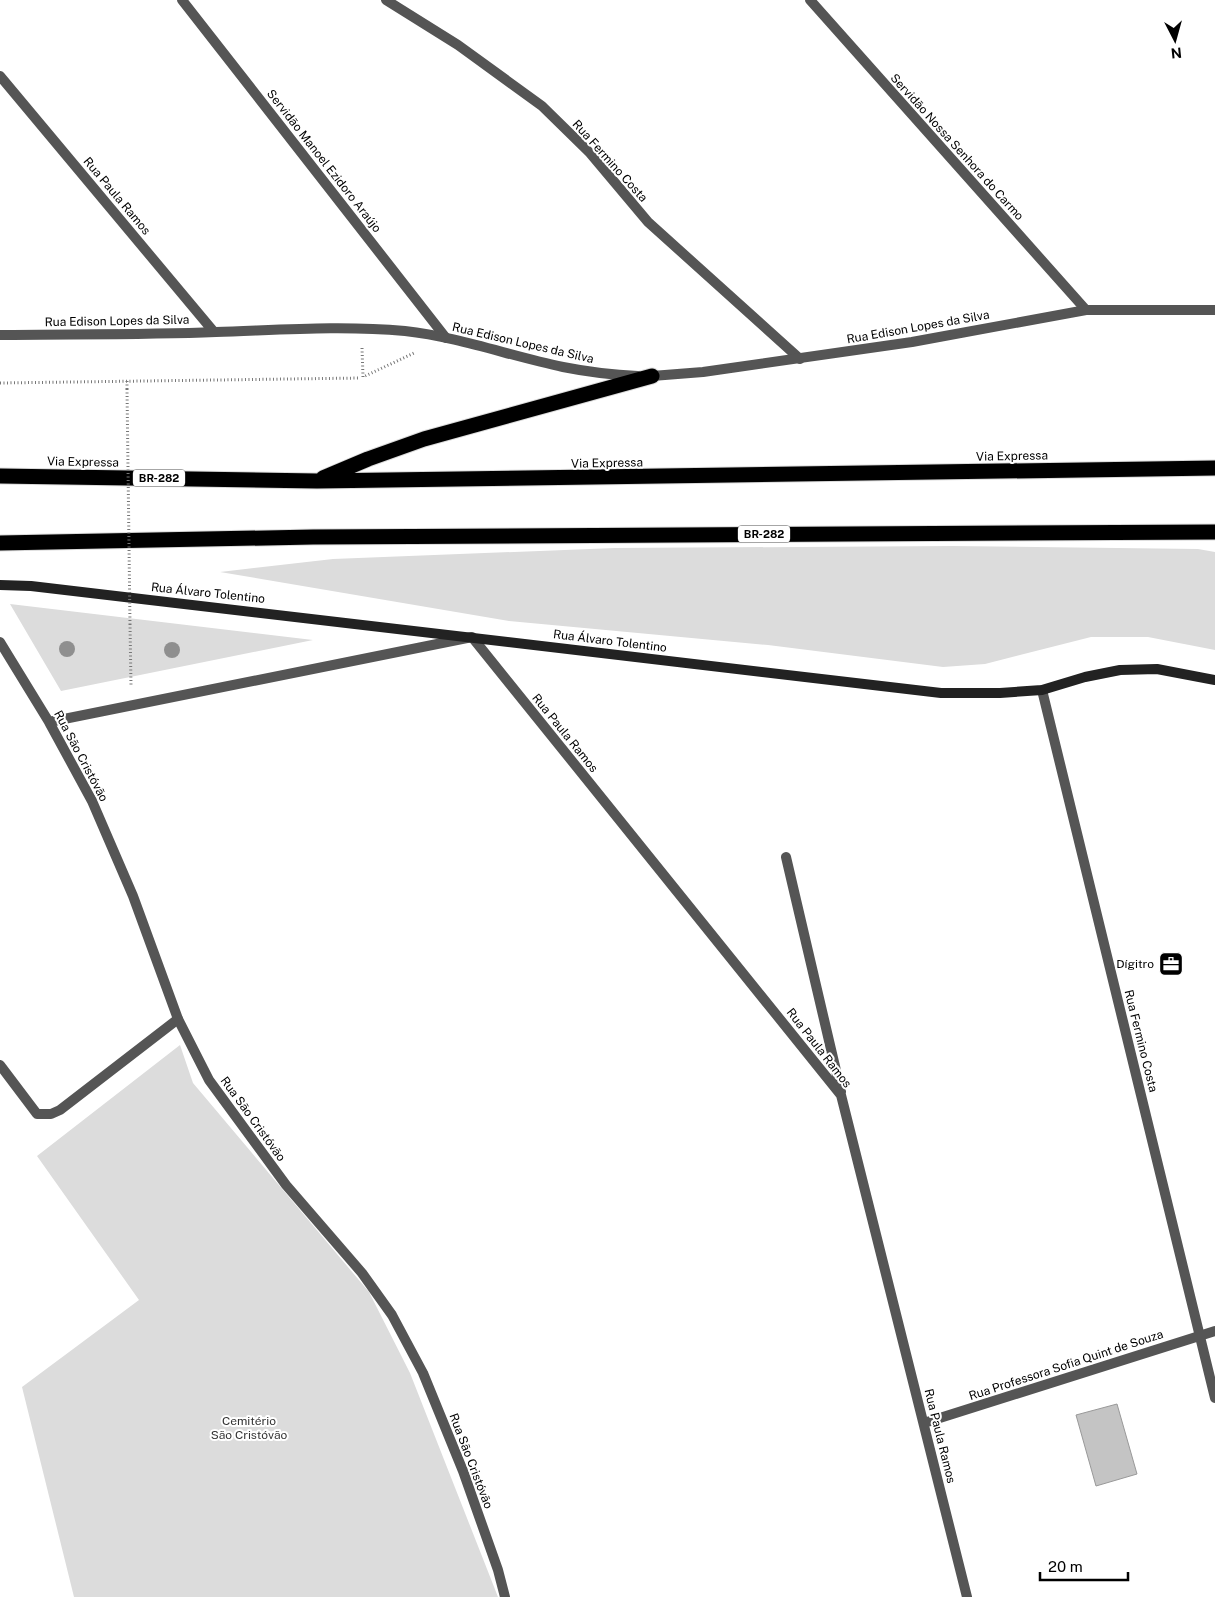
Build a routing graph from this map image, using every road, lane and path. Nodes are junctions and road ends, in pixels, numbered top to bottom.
1 (182, 0) edge
2 (386, 0) edge
3 (810, 0) edge
4 (0, 76) edge
5 (1086, 310) junction
6 (1215, 310) edge
7 (362, 328) junction
8 (214, 332) junction
9 (0, 335) edge
10 (446, 338) junction
11 (800, 359) junction
12 (652, 376) junction
13 (360, 378) dead end
14 (127, 381) junction
15 (0, 383) edge
16 (1215, 468) edge
17 (0, 476) edge
18 (317, 481) junction
19 (1215, 532) edge
20 (0, 543) edge
21 (0, 585) edge
22 (472, 637) junction
23 (0, 642) edge
24 (1215, 680) edge
25 (1042, 690) junction
26 (132, 705) junction
27 (49, 722) junction
28 (786, 857) dead end
29 (178, 1019) junction
30 (0, 1065) edge
31 (841, 1095) junction
32 (1215, 1331) edge
33 (1200, 1336) junction
34 (1215, 1398) edge
35 (924, 1423) junction
36 (505, 1597) edge
37 (967, 1597) edge

1 - 10 street, Servidão Manoel Ezidoro Araújo
2 - 11 street, Rua Fermino Costa
3 - 5 street, Servidão Nossa Senhora do Carmo
4 - 8 street, Rua Paula Ramos
5 - 6 street, Rua Edison Lopes da Silva
5 - 11 street, Rua Edison Lopes da Silva
7 - 8 street, Rua Edison Lopes da Silva
7 - 10 street, Rua Edison Lopes da Silva
7 - 10 path
8 - 9 street, Rua Edison Lopes da Silva
10 - 12 street, Rua Edison Lopes da Silva
11 - 12 street, Rua Edison Lopes da Silva
12 - 18 highway
13 - 14 path
14 - 15 path
14 - 26 path, bridge
16 - 18 highway, Via Expressa / BR-282
17 - 18 highway, Via Expressa / BR-282
19 - 20 highway, BR-282
21 - 22 main road, Rua Álvaro Tolentino
22 - 25 main road, Rua Álvaro Tolentino
22 - 26 street
22 - 31 street, Rua Paula Ramos
23 - 27 street, Rua São Cristóvão
24 - 25 main road, Rua Álvaro Tolentino
25 - 33 street, Rua Fermino Costa
26 - 27 street
27 - 29 street, Rua São Cristóvão
28 - 31 street
29 - 30 street
29 - 36 street, Rua São Cristóvão
31 - 35 street, Rua Paula Ramos
32 - 33 street, Rua Professora Sofia Quint de Souza
33 - 34 street, Rua Fermino Costa
33 - 35 street, Rua Professora Sofia Quint de Souza
35 - 37 street, Rua Paula Ramos

